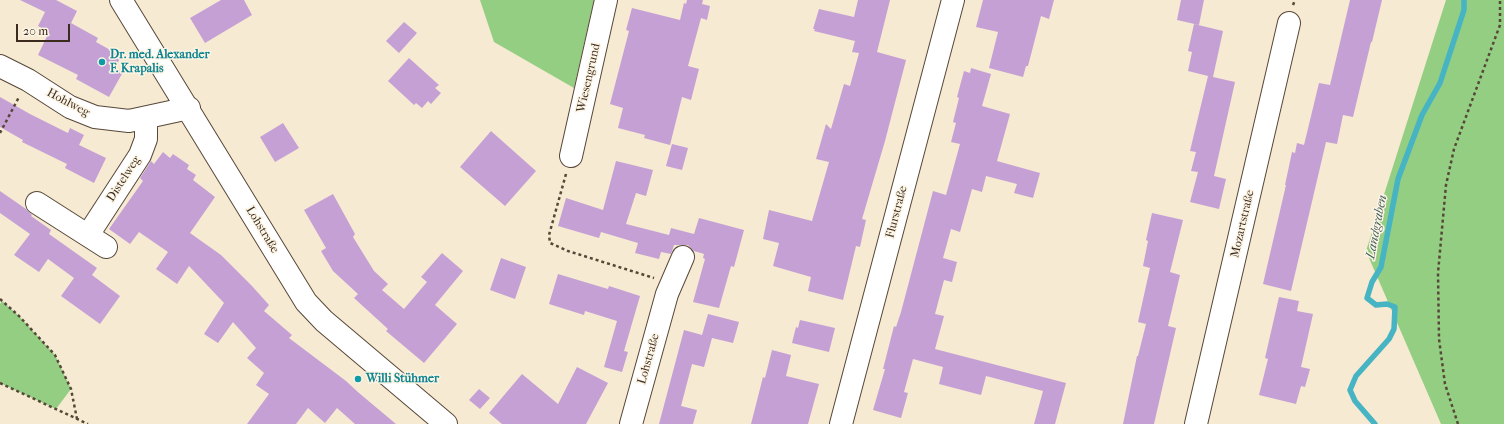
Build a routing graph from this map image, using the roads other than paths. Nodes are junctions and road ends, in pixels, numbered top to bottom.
1 (121, 0) edge
2 (606, 0) edge
3 (954, 0) edge
4 (1289, 23) dead end
5 (0, 66) edge
6 (189, 108) junction
7 (146, 119) junction
8 (571, 156) road end
9 (37, 203) dead end
10 (88, 235) junction
11 (106, 247) dead end
12 (682, 257) dead end
13 (446, 424) edge
14 (631, 424) edge
15 (841, 424) edge
16 (1196, 424) edge

1 - 6 street, Lohstraße
2 - 8 street, Wiesengrund
3 - 15 street, Flurstraße
4 - 16 street, Mozartstraße
5 - 7 street, Hohlweg
6 - 7 street, Hohlweg
6 - 13 street, Lohstraße
7 - 10 street, Distelweg
9 - 10 street
10 - 11 street
12 - 14 street, Lohstraße

